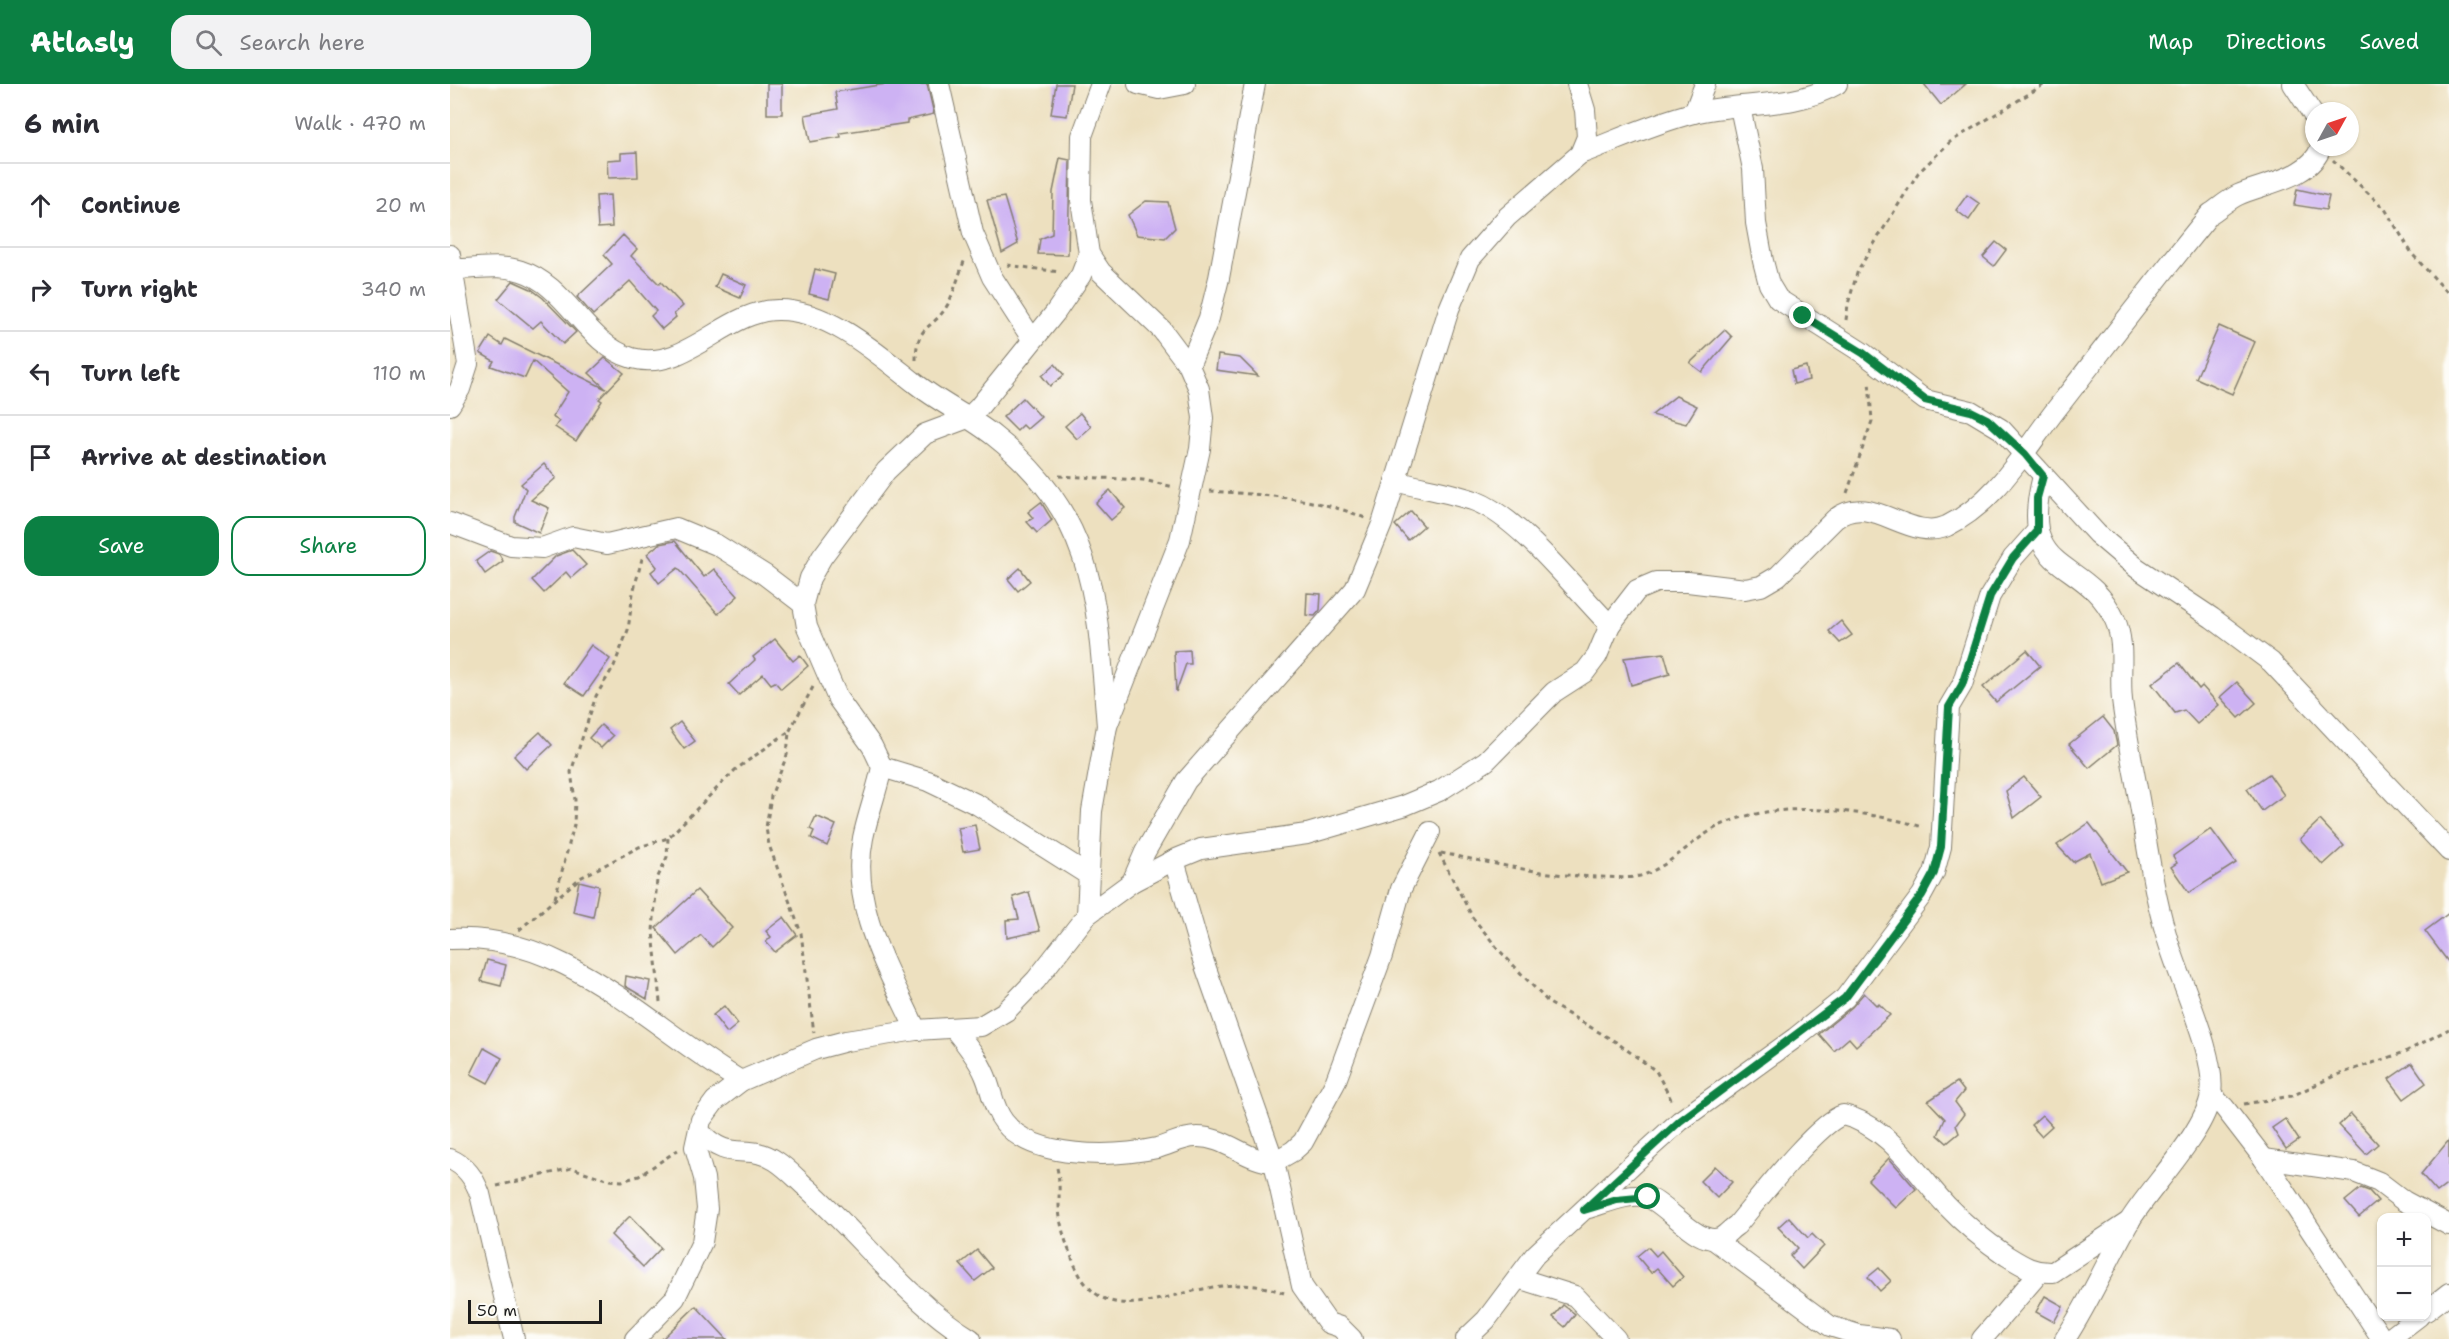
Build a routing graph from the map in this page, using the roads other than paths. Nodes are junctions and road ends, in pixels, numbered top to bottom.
1 (939, 84) edge
2 (1101, 84) edge
3 (1138, 84) edge
4 (1185, 84) edge
5 (1255, 84) edge
6 (1577, 84) edge
7 (1705, 84) edge
8 (1837, 84) edge
9 (2293, 84) edge
10 (2305, 102) edge
11 (1740, 107) junction
12 (1694, 113) junction
13 (1580, 154) junction
14 (2317, 156) edge
15 (1089, 254) junction
16 (451, 264) edge
17 (1032, 339) junction
18 (1190, 366) junction
19 (450, 405) edge
20 (968, 418) junction
21 (2025, 454) junction
22 (2043, 476) junction
23 (1395, 481) junction
24 (450, 523) edge
25 (2037, 531) junction
26 (802, 604) junction
27 (1610, 625) junction
28 (1107, 726) junction
29 (882, 767) junction
30 (1430, 831) dead end
31 (2449, 851) edge
32 (1174, 860) junction
33 (1087, 874) junction
34 (1132, 882) junction
35 (1088, 915) junction
36 (450, 939) edge
37 (916, 1030) junction
38 (955, 1030) junction
39 (741, 1081) junction
40 (2217, 1101) junction
41 (699, 1131) junction
42 (450, 1159) edge
43 (2264, 1159) junction
44 (1274, 1162) junction
45 (1584, 1210) junction
46 (2130, 1221) junction
47 (2449, 1225) edge
48 (1713, 1239) junction
49 (2039, 1273) junction
50 (1518, 1278) junction
51 (2449, 1293) edge
52 (2431, 1308) edge
53 (2414, 1321) edge
54 (1342, 1335) edge
55 (1858, 1337) edge
56 (514, 1339) edge
57 (634, 1339) edge
58 (971, 1339) edge
59 (1466, 1339) edge
60 (1616, 1339) edge
61 (1890, 1339) edge
62 (1982, 1339) edge
63 (2065, 1339) edge
64 (2382, 1339) edge
65 (2389, 1339) edge

1 - 17 street
2 - 15 street
3 - 4 street
5 - 18 street
6 - 13 street
7 - 12 street
8 - 11 street
9 - 10 street
11 - 12 street
11 - 21 street
12 - 13 street
13 - 23 street
14 - 21 street
15 - 17 street
15 - 18 street
16 - 19 street
16 - 20 street
17 - 20 street
18 - 28 street
20 - 26 street
20 - 28 street
21 - 22 street
21 - 27 street
22 - 25 street
22 - 31 street
23 - 27 street
23 - 34 street
24 - 26 street
25 - 40 street
25 - 45 street
26 - 29 street
27 - 32 street
28 - 33 street
29 - 33 street
29 - 37 street
30 - 44 street
32 - 34 street
32 - 44 street
33 - 35 street
34 - 35 street
35 - 38 street
36 - 39 street
37 - 38 street
37 - 39 street
38 - 44 street
39 - 41 street
40 - 43 street
40 - 46 street
41 - 57 street
41 - 58 street
42 - 56 street
43 - 47 street
43 - 64 street
44 - 54 street
45 - 48 street
45 - 50 street
46 - 49 street
46 - 63 street
48 - 49 street
48 - 55 street
49 - 62 street
50 - 59 street
50 - 60 street
51 - 52 street
53 - 65 street
55 - 61 street

